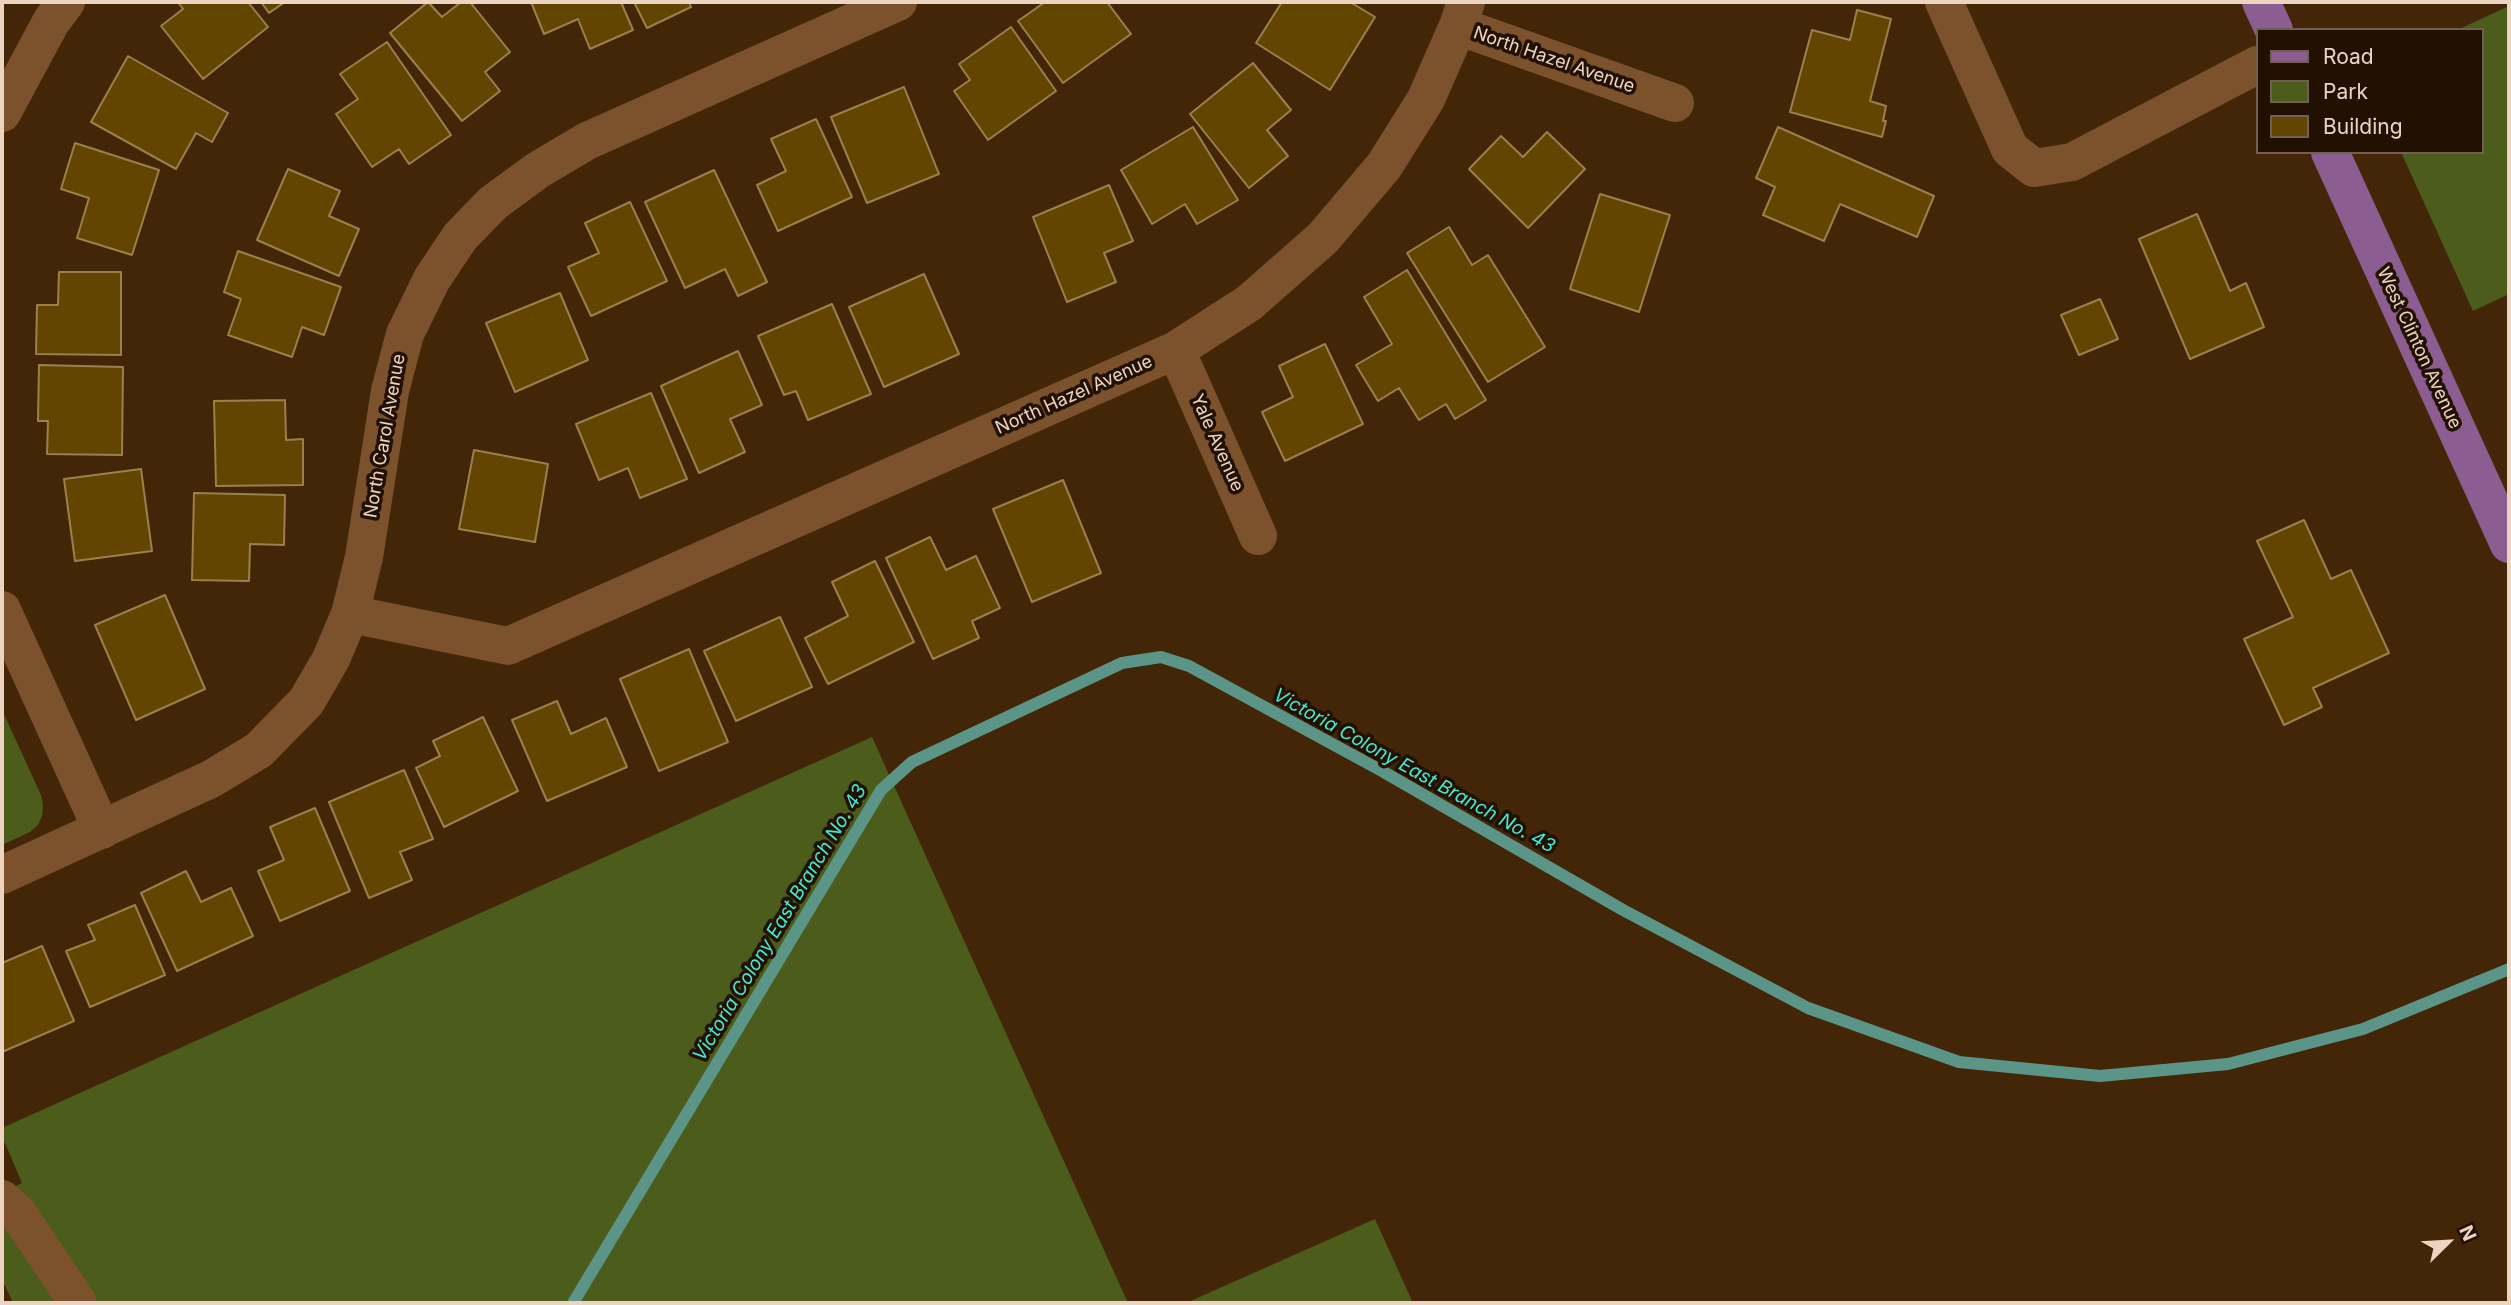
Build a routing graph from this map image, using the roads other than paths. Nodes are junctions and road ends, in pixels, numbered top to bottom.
1 (66, 2) edge
2 (898, 2) edge
3 (1944, 2) edge
4 (2261, 2) edge
5 (1462, 14) edge
6 (2273, 28) edge
7 (2256, 66) edge
8 (1675, 103) dead end
9 (2, 113) edge
10 (2331, 154) edge
11 (1176, 349) junction
12 (1258, 537) dead end
13 (2509, 544) edge
14 (2, 610) edge
15 (350, 614) junction
16 (102, 830) junction
17 (2, 875) edge
18 (2, 1199) edge
19 (78, 1303) edge

1 - 9 street
2 - 15 street, North Carol Avenue
3 - 7 street
4 - 6 main road
5 - 8 street, North Hazel Avenue
5 - 11 street, North Hazel Avenue
10 - 13 main road, West Clinton Avenue
11 - 12 street, Yale Avenue
11 - 15 street, North Hazel Avenue
14 - 16 street
15 - 16 street, North Carol Avenue
16 - 17 street, North Carol Avenue
18 - 19 street

